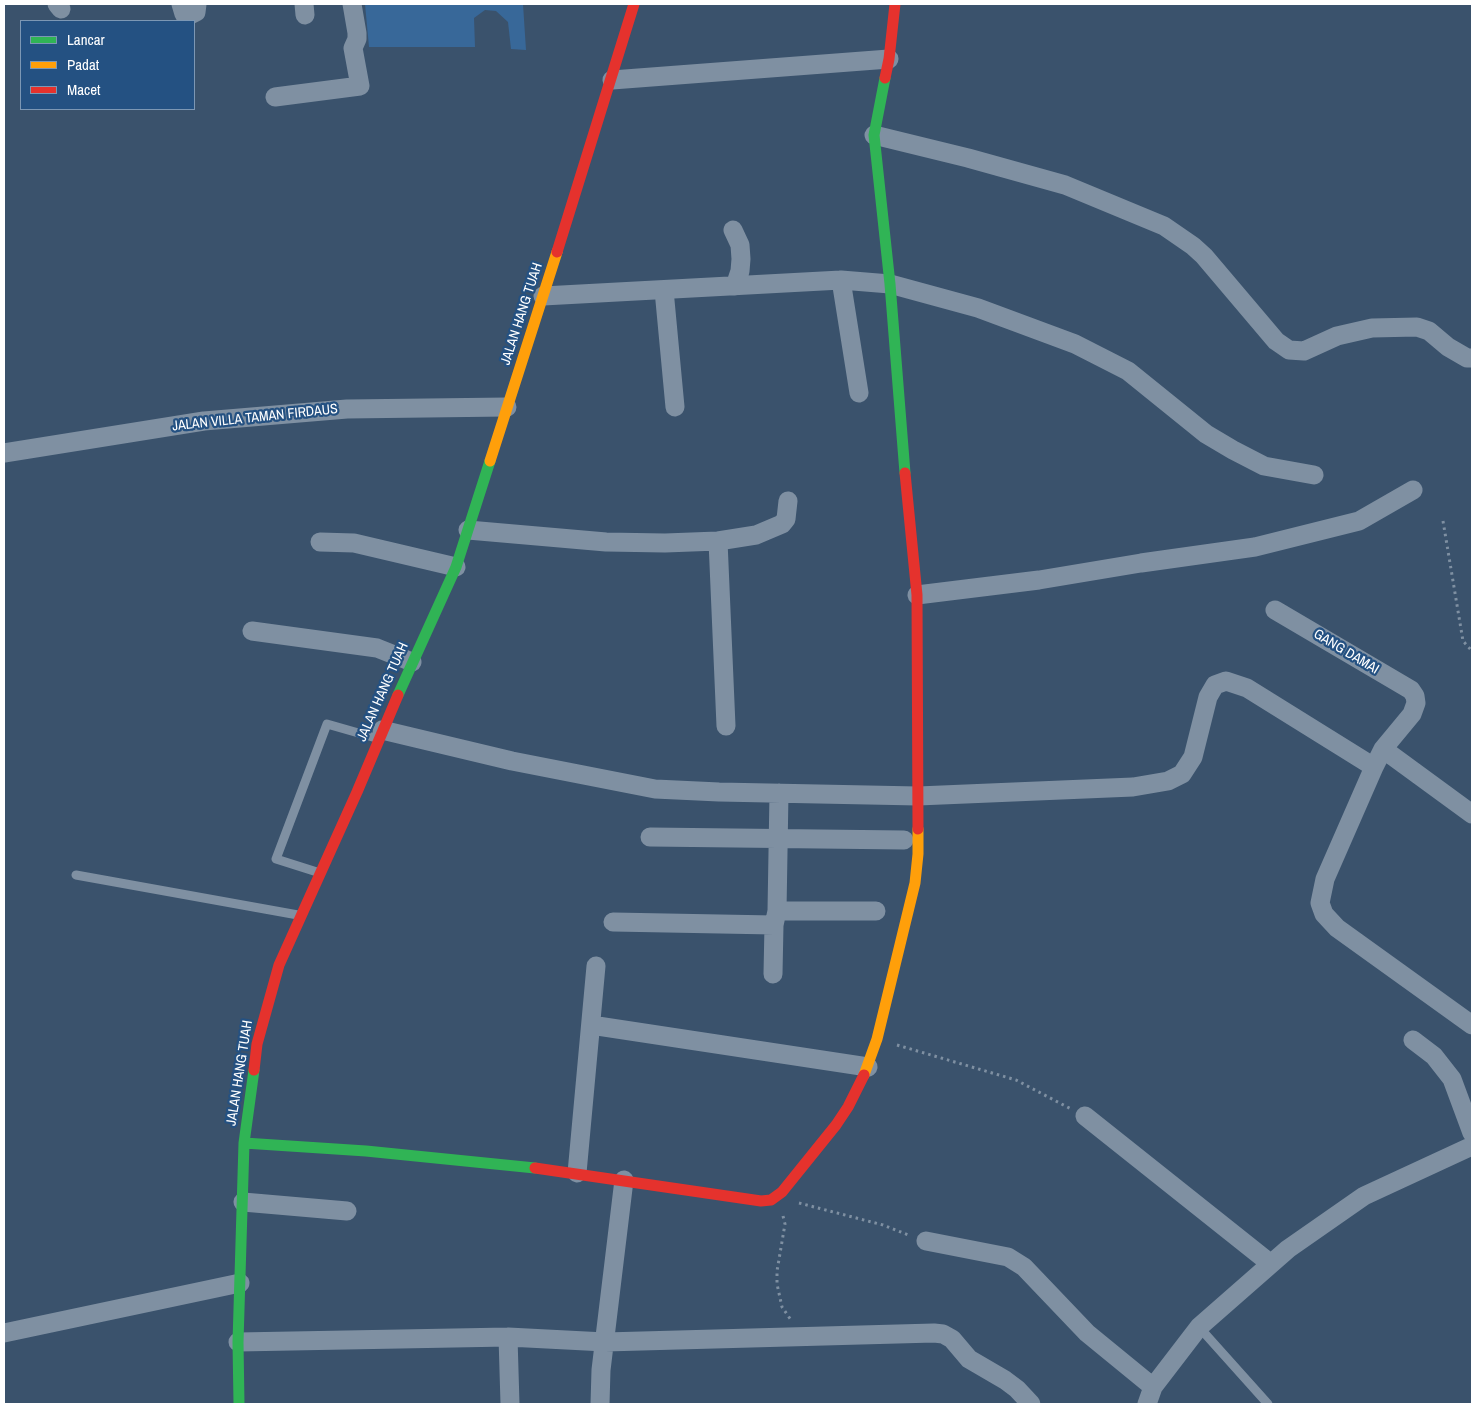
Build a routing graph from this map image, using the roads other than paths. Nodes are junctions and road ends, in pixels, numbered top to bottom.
1 (181, 4) edge
2 (197, 4) edge
3 (352, 4) edge
4 (634, 4) edge
5 (895, 4) edge
6 (888, 59) junction
7 (612, 80) junction
8 (276, 96) dead end
9 (874, 135) junction
10 (733, 230) dead end
11 (842, 280) junction
12 (890, 284) junction
13 (735, 286) junction
14 (664, 290) junction
15 (543, 296) junction
16 (1472, 358) edge
17 (859, 393) dead end
18 (508, 406) junction
19 (674, 407) dead end
20 (4, 453) edge
21 (1314, 475) dead end
22 (1413, 490) dead end
23 (788, 501) dead end
24 (468, 530) junction
25 (718, 541) junction
26 (320, 542) dead end
27 (456, 567) junction
28 (917, 595) junction
29 (1275, 610) dead end
30 (252, 631) dead end
31 (412, 662) junction
32 (726, 726) dead end
33 (380, 735) junction
34 (1383, 749) junction
35 (1374, 767) junction
36 (779, 794) junction
37 (918, 796) junction
38 (1472, 814) edge
39 (650, 837) dead end
40 (778, 839) junction
41 (904, 840) dead end
42 (320, 873) junction
43 (76, 875) dead end
44 (876, 911) dead end
45 (300, 916) junction
46 (776, 918) junction
47 (613, 922) dead end
48 (596, 966) dead end
49 (773, 974) dead end
50 (1472, 1024) edge
51 (591, 1025) junction
52 (1413, 1040) dead end
53 (868, 1067) junction
54 (1085, 1116) road end
55 (1472, 1133) edge
56 (244, 1143) junction
57 (1472, 1146) edge
58 (577, 1173) junction
59 (624, 1180) junction
60 (242, 1202) junction
61 (347, 1211) dead end
62 (926, 1241) road end
63 (1271, 1264) junction
64 (240, 1283) junction
65 (1200, 1327) junction
66 (4, 1333) edge
67 (508, 1337) junction
68 (238, 1342) junction
69 (605, 1342) junction
70 (1150, 1396) edge
71 (239, 1404) edge
72 (510, 1404) edge
73 (600, 1404) edge
74 (1031, 1404) edge
75 (1268, 1404) edge

1 - 2 street
3 - 8 street
4 - 7 street, JALAN HANG TUAH
5 - 6 street
6 - 7 street
6 - 9 street
7 - 15 street, JALAN HANG TUAH
9 - 12 street
9 - 16 street
10 - 13 street
11 - 12 street
11 - 13 street
11 - 17 street
12 - 21 street
12 - 28 street
13 - 14 street
14 - 15 street
14 - 19 street
15 - 18 street, JALAN HANG TUAH
18 - 20 street, JALAN VILLA TAMAN FIRDAUS
18 - 24 street, JALAN HANG TUAH
22 - 28 street
23 - 25 street
24 - 25 street
24 - 27 street, JALAN HANG TUAH
25 - 32 street
26 - 27 street
27 - 31 street, JALAN HANG TUAH
28 - 37 street
29 - 34 street, GANG DAMAI
30 - 31 street
31 - 33 street, JALAN HANG TUAH
33 - 36 street
33 - 42 street, JALAN HANG TUAH
33 - 42 lane
34 - 35 street
34 - 38 street
35 - 37 street
35 - 50 street
36 - 37 street
36 - 40 street
37 - 53 street
39 - 40 street
40 - 41 street
40 - 46 street
42 - 45 street, JALAN HANG TUAH
43 - 45 lane
44 - 46 street
45 - 56 street, JALAN HANG TUAH
46 - 47 street
46 - 49 street
48 - 51 street
51 - 53 street
51 - 58 street
52 - 55 street
53 - 59 street
54 - 63 street
56 - 58 street
56 - 60 street, JALAN HANG TUAH
57 - 63 street
58 - 59 street
59 - 69 street
60 - 61 street
60 - 64 street, JALAN HANG TUAH
62 - 70 street
63 - 65 street
64 - 66 street
64 - 68 street, JALAN HANG TUAH
65 - 70 street
65 - 75 lane
67 - 68 street
67 - 69 street
67 - 72 street
68 - 71 street, JALAN HANG TUAH
69 - 73 street
69 - 74 street

